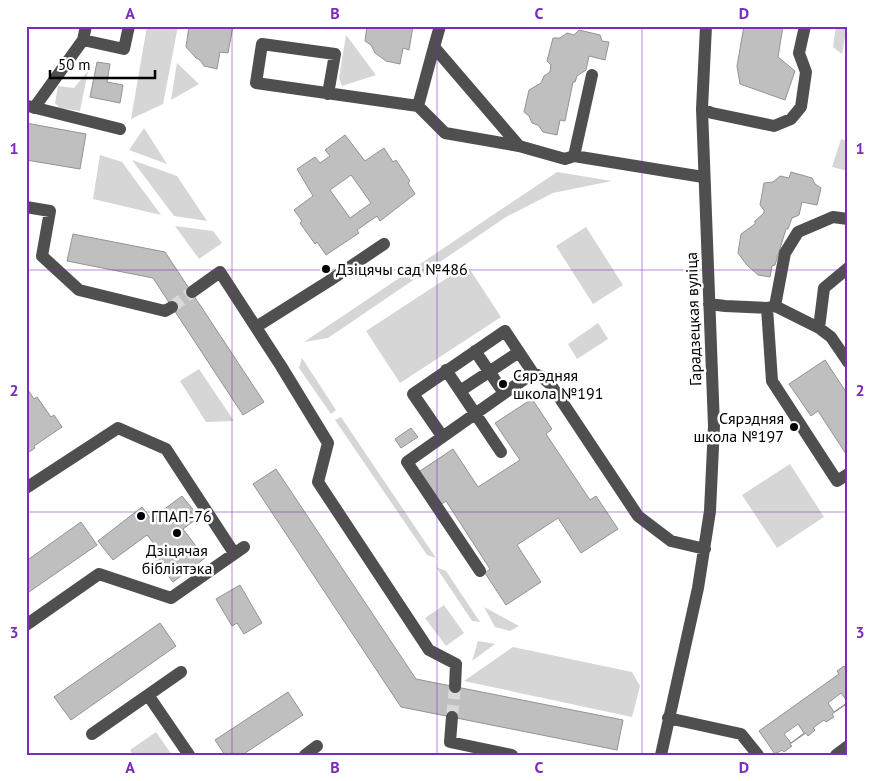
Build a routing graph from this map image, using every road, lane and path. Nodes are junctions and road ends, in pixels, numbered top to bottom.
1 (86, 26) edge
2 (129, 26) edge
3 (440, 26) edge
4 (706, 26) edge
5 (805, 26) edge
6 (83, 40) junction
7 (434, 47) junction
8 (592, 75) dead end
9 (328, 94) junction
10 (418, 106) junction
11 (30, 107) edge
12 (702, 109) junction
13 (120, 129) dead end
14 (519, 146) junction
15 (574, 156) junction
16 (703, 177) junction
17 (26, 207) edge
18 (848, 219) edge
19 (384, 244) dead end
20 (848, 268) edge
21 (192, 292) tunnel mouth
22 (709, 304) junction
23 (172, 307) tunnel mouth
24 (771, 307) junction
25 (256, 327) junction
26 (819, 328) junction
27 (475, 351) junction
28 (519, 352) junction
29 (848, 362) edge
30 (446, 370) junction
31 (489, 372) junction
32 (533, 373) junction
33 (460, 391) junction
34 (504, 393) junction
35 (475, 412) junction
36 (442, 436) junction
37 (501, 452) dead end
38 (848, 474) edge
39 (26, 488) edge
40 (705, 550) junction
41 (480, 571) dead end
42 (26, 625) edge
43 (181, 672) dead end
44 (455, 687) tunnel mouth
45 (148, 695) junction
46 (452, 717) tunnel mouth
47 (668, 718) junction
48 (92, 734) dead end
49 (317, 746) dead end
50 (848, 746) edge
51 (189, 755) edge
52 (305, 755) edge
53 (512, 755) edge
54 (660, 755) edge
55 (758, 755) edge
56 (836, 755) edge

1 - 6 street
2 - 6 street
3 - 7 street
4 - 12 street, Гарадзецкая вуліца
5 - 12 street
6 - 11 street
7 - 10 street
7 - 14 street
8 - 15 street
9 - 9 street
9 - 10 street
10 - 14 street
11 - 13 street
12 - 16 street, Гарадзецкая вуліца
14 - 15 street
15 - 16 street
16 - 22 street, Гарадзецкая вуліца
17 - 23 street
18 - 24 street
19 - 25 street
20 - 26 street
21 - 25 street
22 - 24 street
22 - 40 street, Гарадзецкая вуліца
24 - 26 street
24 - 38 street
25 - 44 street
26 - 29 street
27 - 28 street
27 - 30 street
27 - 31 street
28 - 31 street
28 - 32 street
30 - 33 street
30 - 36 street
31 - 33 street
31 - 34 street
32 - 34 street
32 - 40 street
33 - 35 street
34 - 35 street
35 - 36 street
35 - 37 street
36 - 41 street
39 - 42 street
40 - 47 street, Гарадзецкая вуліца
43 - 45 street
45 - 48 street
45 - 51 street
46 - 53 street
47 - 54 street, Гарадзецкая вуліца
47 - 55 street
49 - 52 street
50 - 56 street

